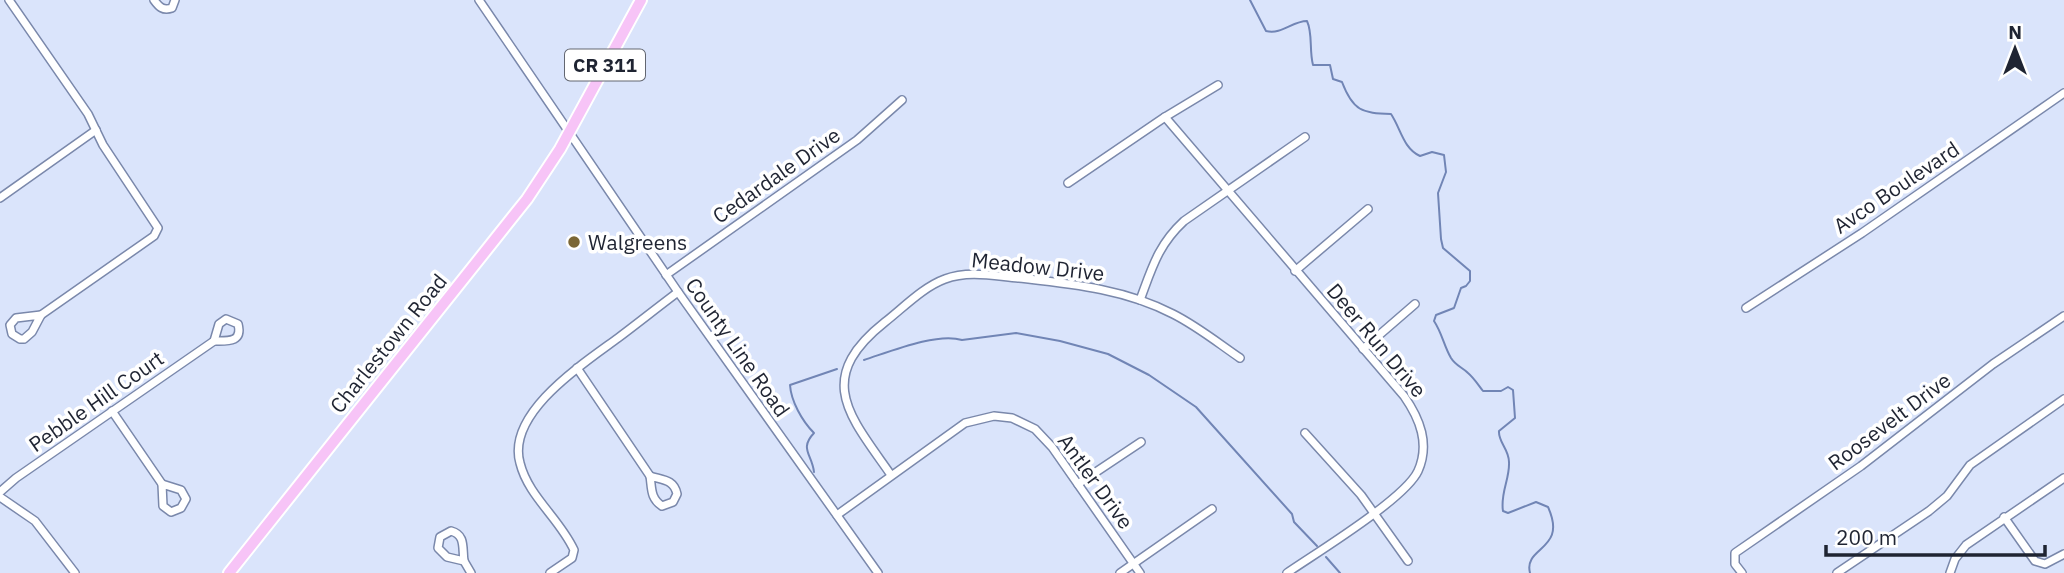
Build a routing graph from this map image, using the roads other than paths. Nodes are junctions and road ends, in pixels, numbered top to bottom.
1 (9, 0) edge
2 (154, 0) edge
3 (175, 0) edge
4 (479, 0) edge
5 (641, 0) edge
6 (1218, 85) dead end
7 (2064, 93) edge
8 (902, 100) dead end
9 (1165, 117) junction
10 (96, 130) junction
11 (569, 130) junction
12 (1305, 137) dead end
13 (1068, 183) dead end
14 (1227, 192) junction
15 (0, 198) edge
16 (1368, 209) dead end
17 (1295, 271) junction
18 (666, 275) junction
19 (678, 292) junction
20 (1140, 300) junction
21 (1416, 304) dead end
22 (1746, 308) dead end
23 (41, 315) junction
24 (2064, 316) edge
25 (214, 341) dead end
26 (1363, 349) junction
27 (1240, 358) dead end
28 (577, 368) junction
29 (2064, 399) edge
30 (112, 411) junction
31 (1305, 433) dead end
32 (1142, 442) dead end
33 (891, 475) junction
34 (650, 476) junction
35 (2064, 478) edge
36 (162, 484) dead end
37 (1078, 484) junction
38 (0, 495) edge
39 (1212, 509) dead end
40 (1375, 512) junction
41 (837, 515) junction
42 (2004, 517) junction
43 (2064, 554) edge
44 (464, 561) junction
45 (1408, 561) dead end
46 (1133, 564) junction
47 (75, 573) edge
48 (229, 573) edge
49 (471, 573) edge
50 (550, 573) edge
51 (878, 573) edge
52 (1120, 573) edge
53 (1140, 573) edge
54 (1287, 573) edge
55 (1742, 573) edge
56 (1837, 573) edge
57 (1950, 573) edge

1 - 10 street
2 - 3 street
4 - 11 street, County Line Road
5 - 11 main road, CR 311
6 - 9 street
7 - 22 street, Avco Boulevard
8 - 18 street, Cedardale Drive
9 - 13 street
9 - 14 street, Deer Run Drive
10 - 15 street
10 - 23 street
11 - 18 street, County Line Road
11 - 48 main road, Charlestown Road
12 - 14 street
14 - 17 street, Deer Run Drive
14 - 20 street
16 - 17 street
17 - 26 street, Deer Run Drive
18 - 19 street, County Line Road
19 - 28 street
19 - 41 street, County Line Road
20 - 27 street, Meadow Drive
20 - 33 street, Meadow Drive
21 - 26 street
23 - 23 street
24 - 55 street, Roosevelt Drive
25 - 30 street, Pebble Hill Court
26 - 40 street, Deer Run Drive
28 - 34 street
28 - 50 street
29 - 56 street
30 - 36 street
30 - 38 street, Pebble Hill Court
31 - 40 street
32 - 37 street
33 - 37 street, Antler Drive
33 - 41 street, Antler Drive
34 - 34 street
35 - 42 street
37 - 46 street, Antler Drive
38 - 47 street
39 - 46 street
40 - 45 street
40 - 54 street, Deer Run Drive
41 - 51 street, County Line Road
42 - 43 street
42 - 57 street
44 - 44 street
44 - 49 street
46 - 52 street
46 - 53 street, Antler Drive

